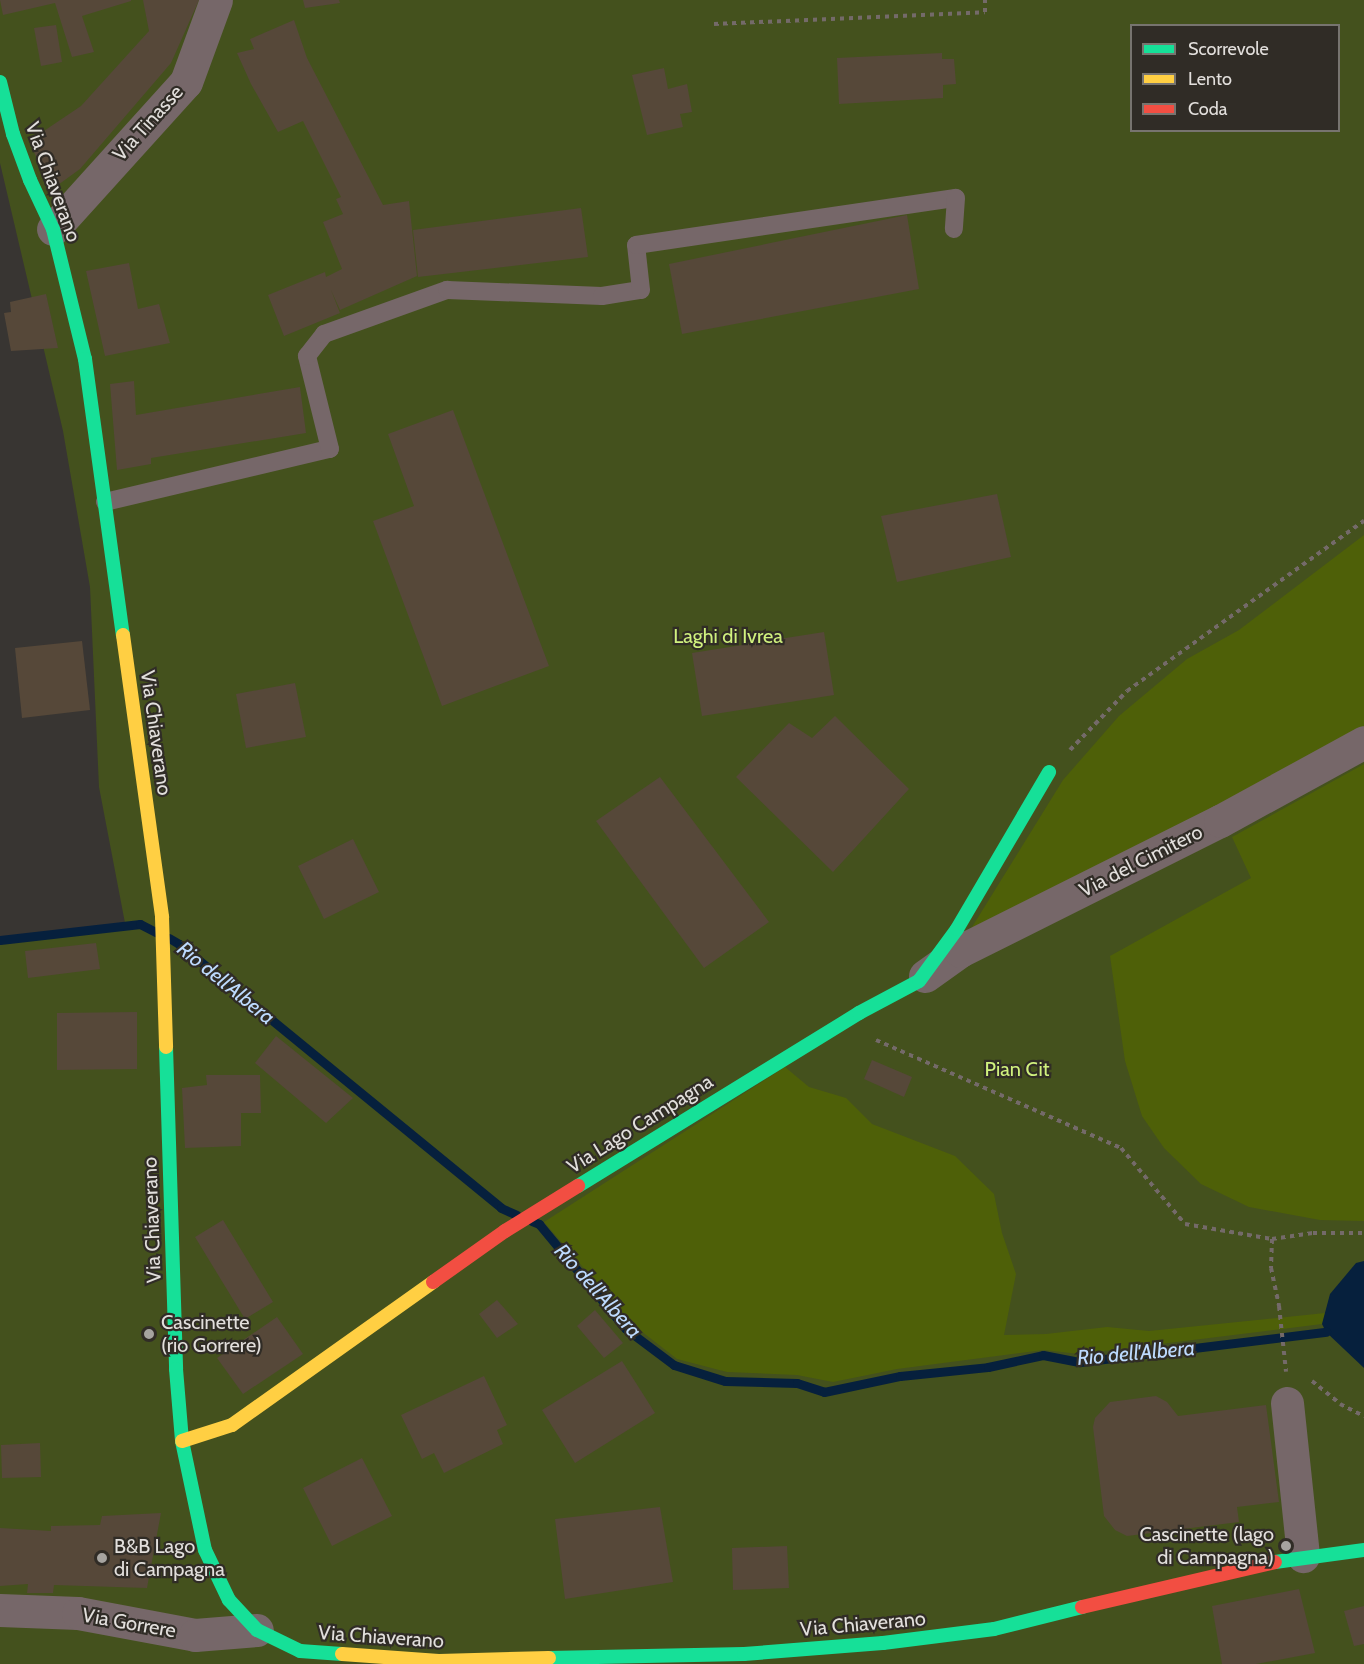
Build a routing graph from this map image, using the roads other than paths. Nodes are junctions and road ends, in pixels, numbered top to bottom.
1 (216, 0) edge
2 (0, 82) edge
3 (954, 228) dead end
4 (53, 229) junction
5 (105, 502) junction
6 (1364, 742) edge
7 (1049, 772) road end
8 (919, 981) junction
9 (1290, 1388) road end
10 (182, 1441) junction
11 (1364, 1550) edge
12 (1303, 1556) junction
13 (0, 1610) edge
14 (257, 1630) junction
15 (299, 1658) edge

1 - 4 street, Via Tinasse
2 - 4 street, Via Chiaverano
3 - 5 lane
4 - 5 street, Via Chiaverano
5 - 10 street, Via Chiaverano
6 - 8 street, Via del Cimitero
7 - 8 street, Via Lago Campagna
8 - 10 street, Via Lago Campagna
9 - 12 street
10 - 14 street, Via Chiaverano
11 - 12 street, Via Chiaverano
12 - 15 street, Via Chiaverano
13 - 14 street, Via Gorrere
14 - 15 street, Via Chiaverano

